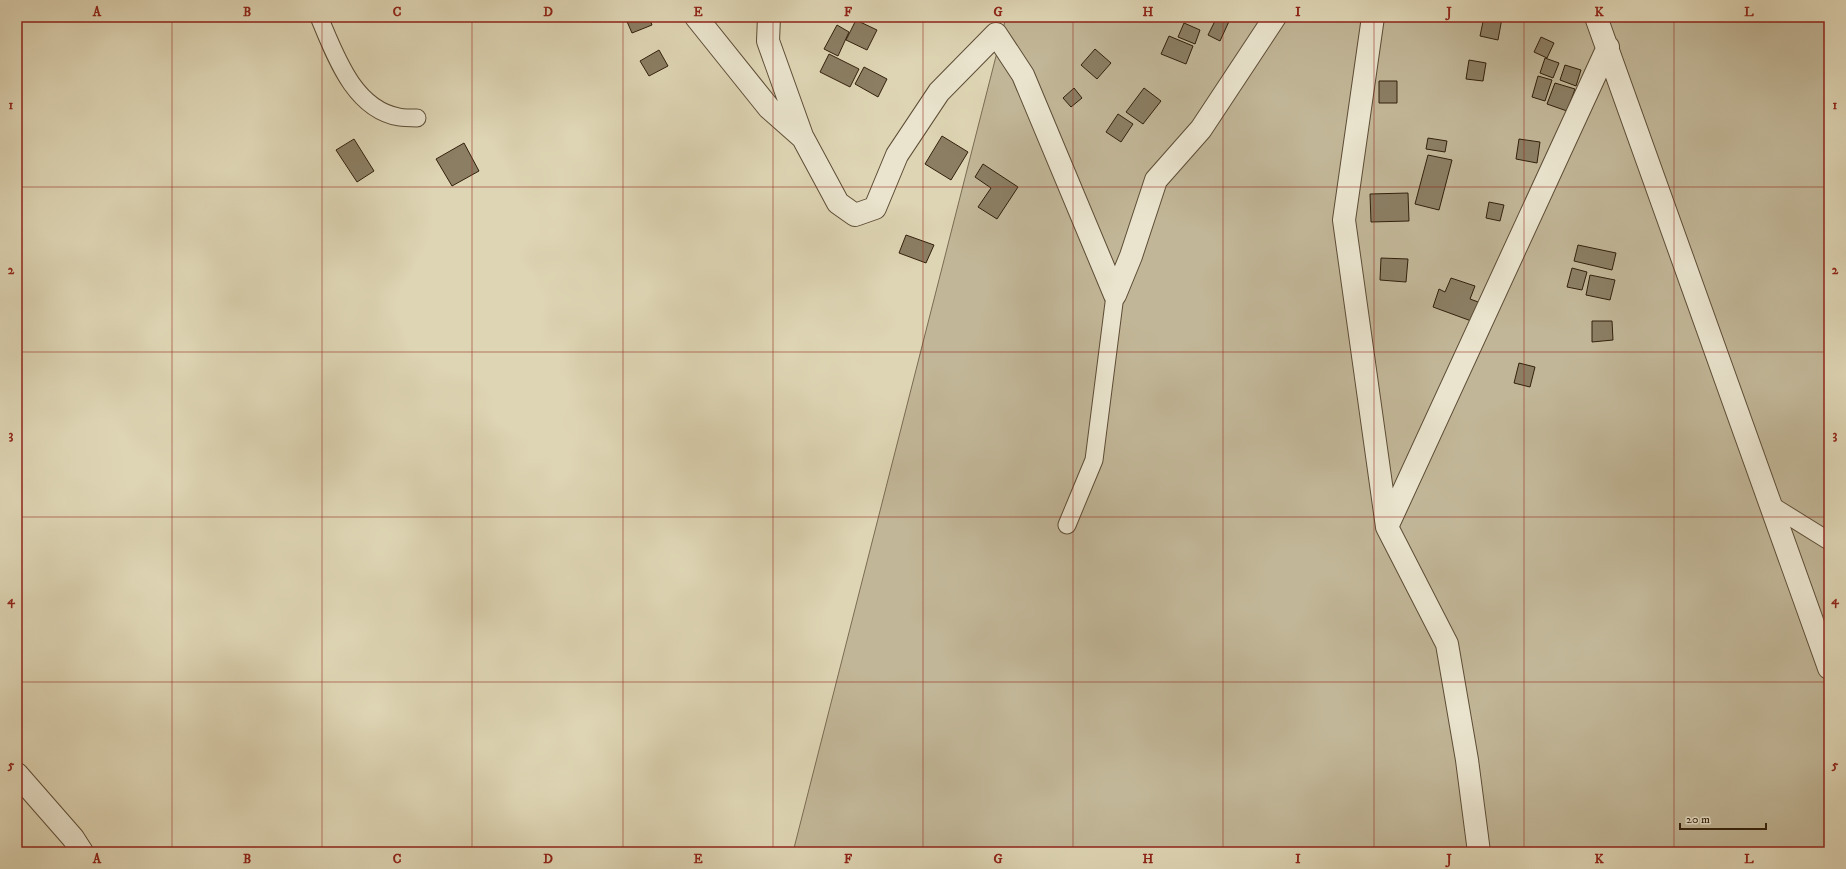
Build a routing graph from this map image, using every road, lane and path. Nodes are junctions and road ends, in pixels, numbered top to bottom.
1 (319, 17) edge
2 (696, 17) edge
3 (769, 17) edge
4 (1275, 17) edge
5 (1373, 17) edge
6 (1596, 17) edge
7 (998, 25) edge
8 (1608, 47) junction
9 (417, 118) dead end
10 (803, 138) junction
11 (1115, 295) junction
12 (1771, 505) junction
13 (1067, 525) dead end
14 (1387, 526) junction
15 (1829, 541) edge
16 (1829, 668) edge
17 (17, 774) edge
18 (82, 852) edge
19 (1479, 852) edge

1 - 9 lane
2 - 10 street
3 - 10 street
4 - 11 street
5 - 14 street
6 - 8 street
7 - 10 street
7 - 11 street
8 - 12 street
8 - 14 street
11 - 13 lane
12 - 15 lane
12 - 16 street
14 - 19 street
17 - 18 street

